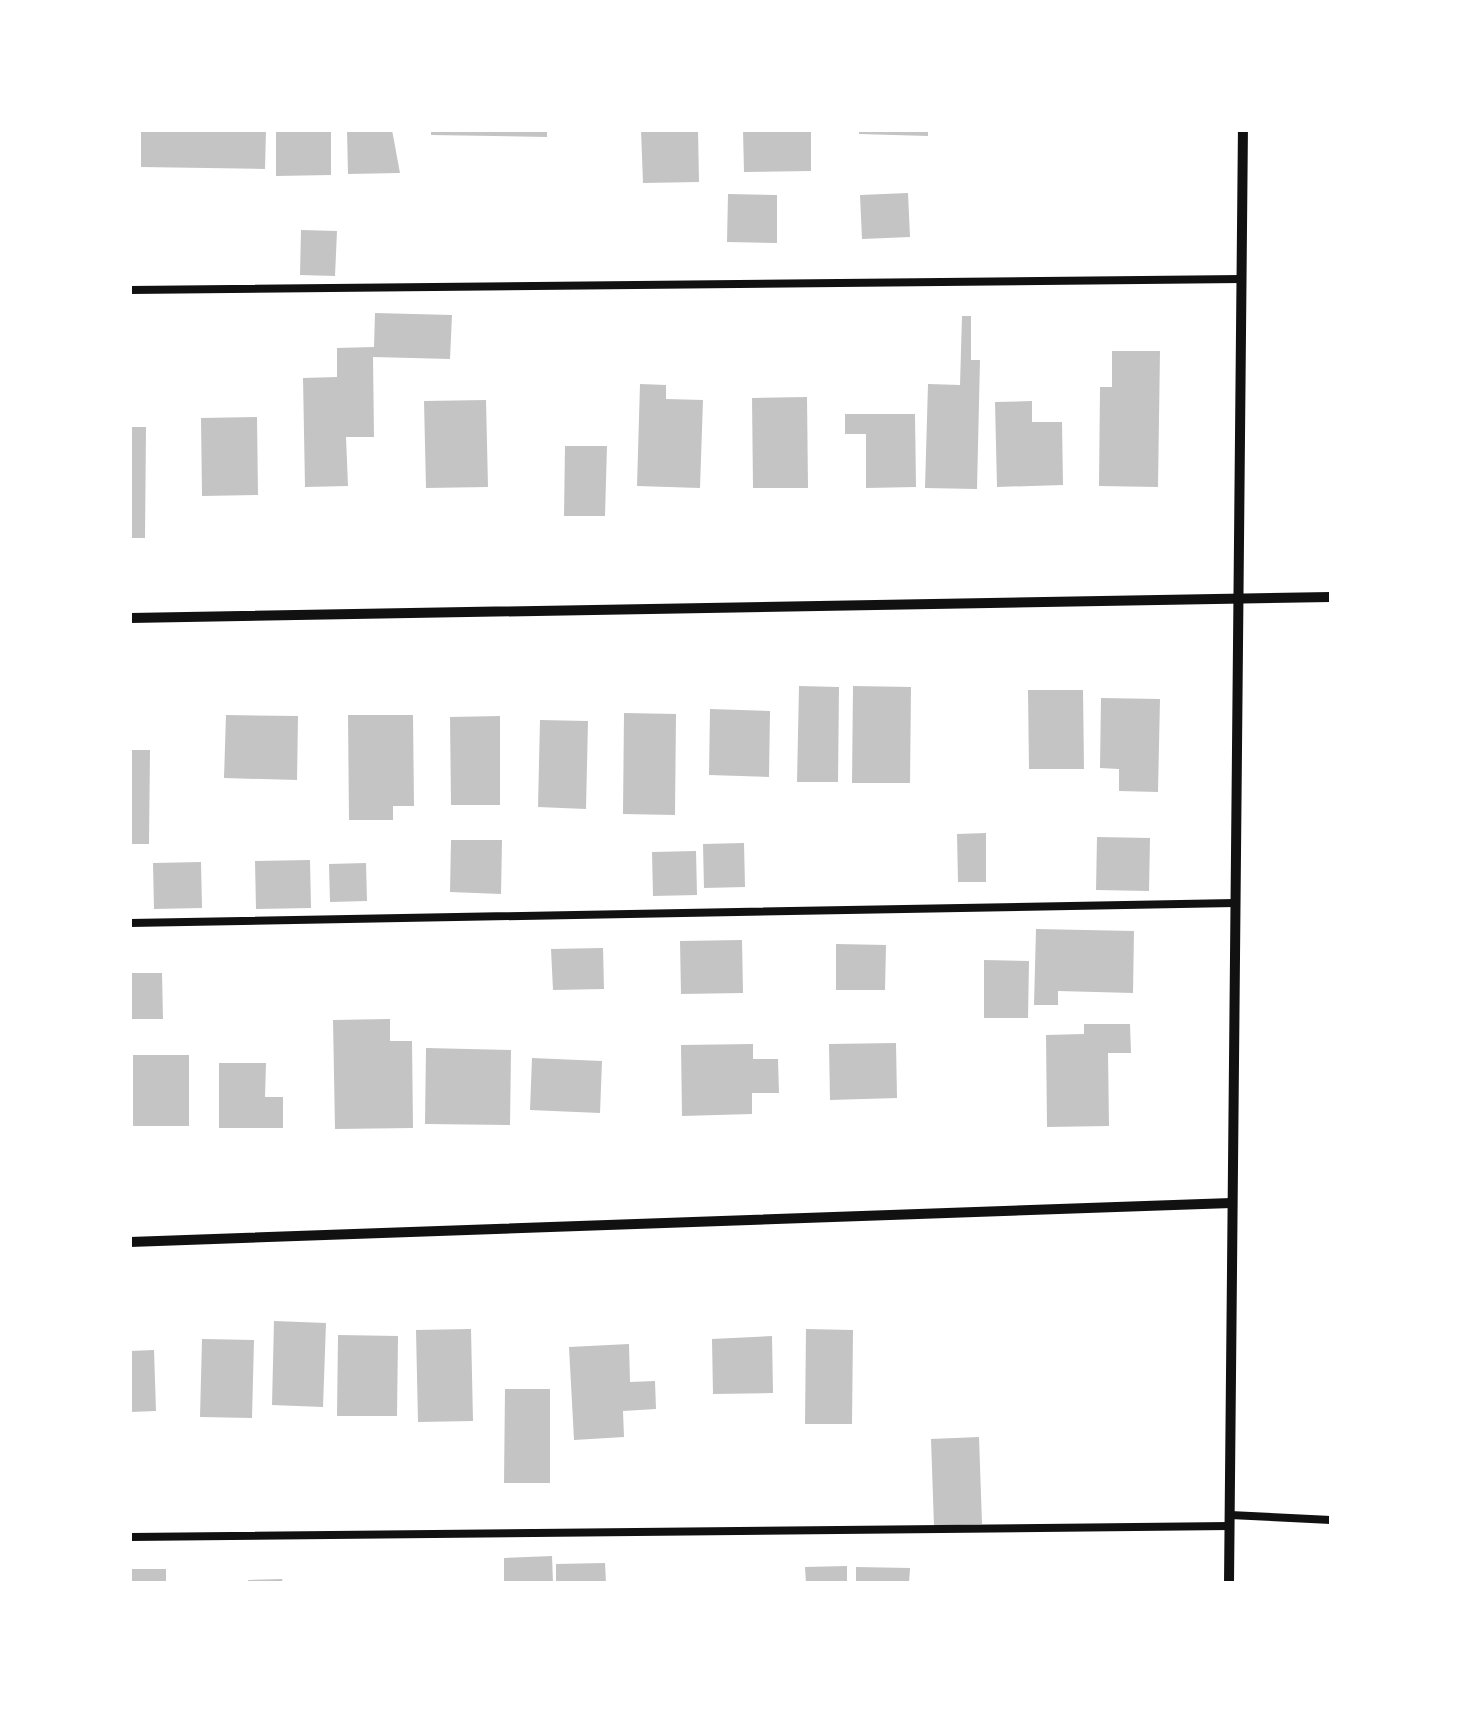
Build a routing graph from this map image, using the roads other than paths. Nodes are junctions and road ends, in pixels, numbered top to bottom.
1 (1243, 130) edge
2 (1242, 278) junction
3 (130, 290) edge
4 (1331, 596) edge
5 (1240, 598) junction
6 (130, 618) edge
7 (1235, 903) junction
8 (130, 923) edge
9 (1231, 1203) junction
10 (130, 1242) edge
11 (1230, 1520) junction
12 (1331, 1520) edge
13 (130, 1537) edge
14 (1229, 1583) edge

1 - 2 street
2 - 3 lane
2 - 5 street
4 - 5 street
5 - 6 street
5 - 7 street
7 - 8 lane
7 - 9 street
9 - 10 street
9 - 11 street
11 - 12 lane
11 - 13 lane
11 - 14 street

